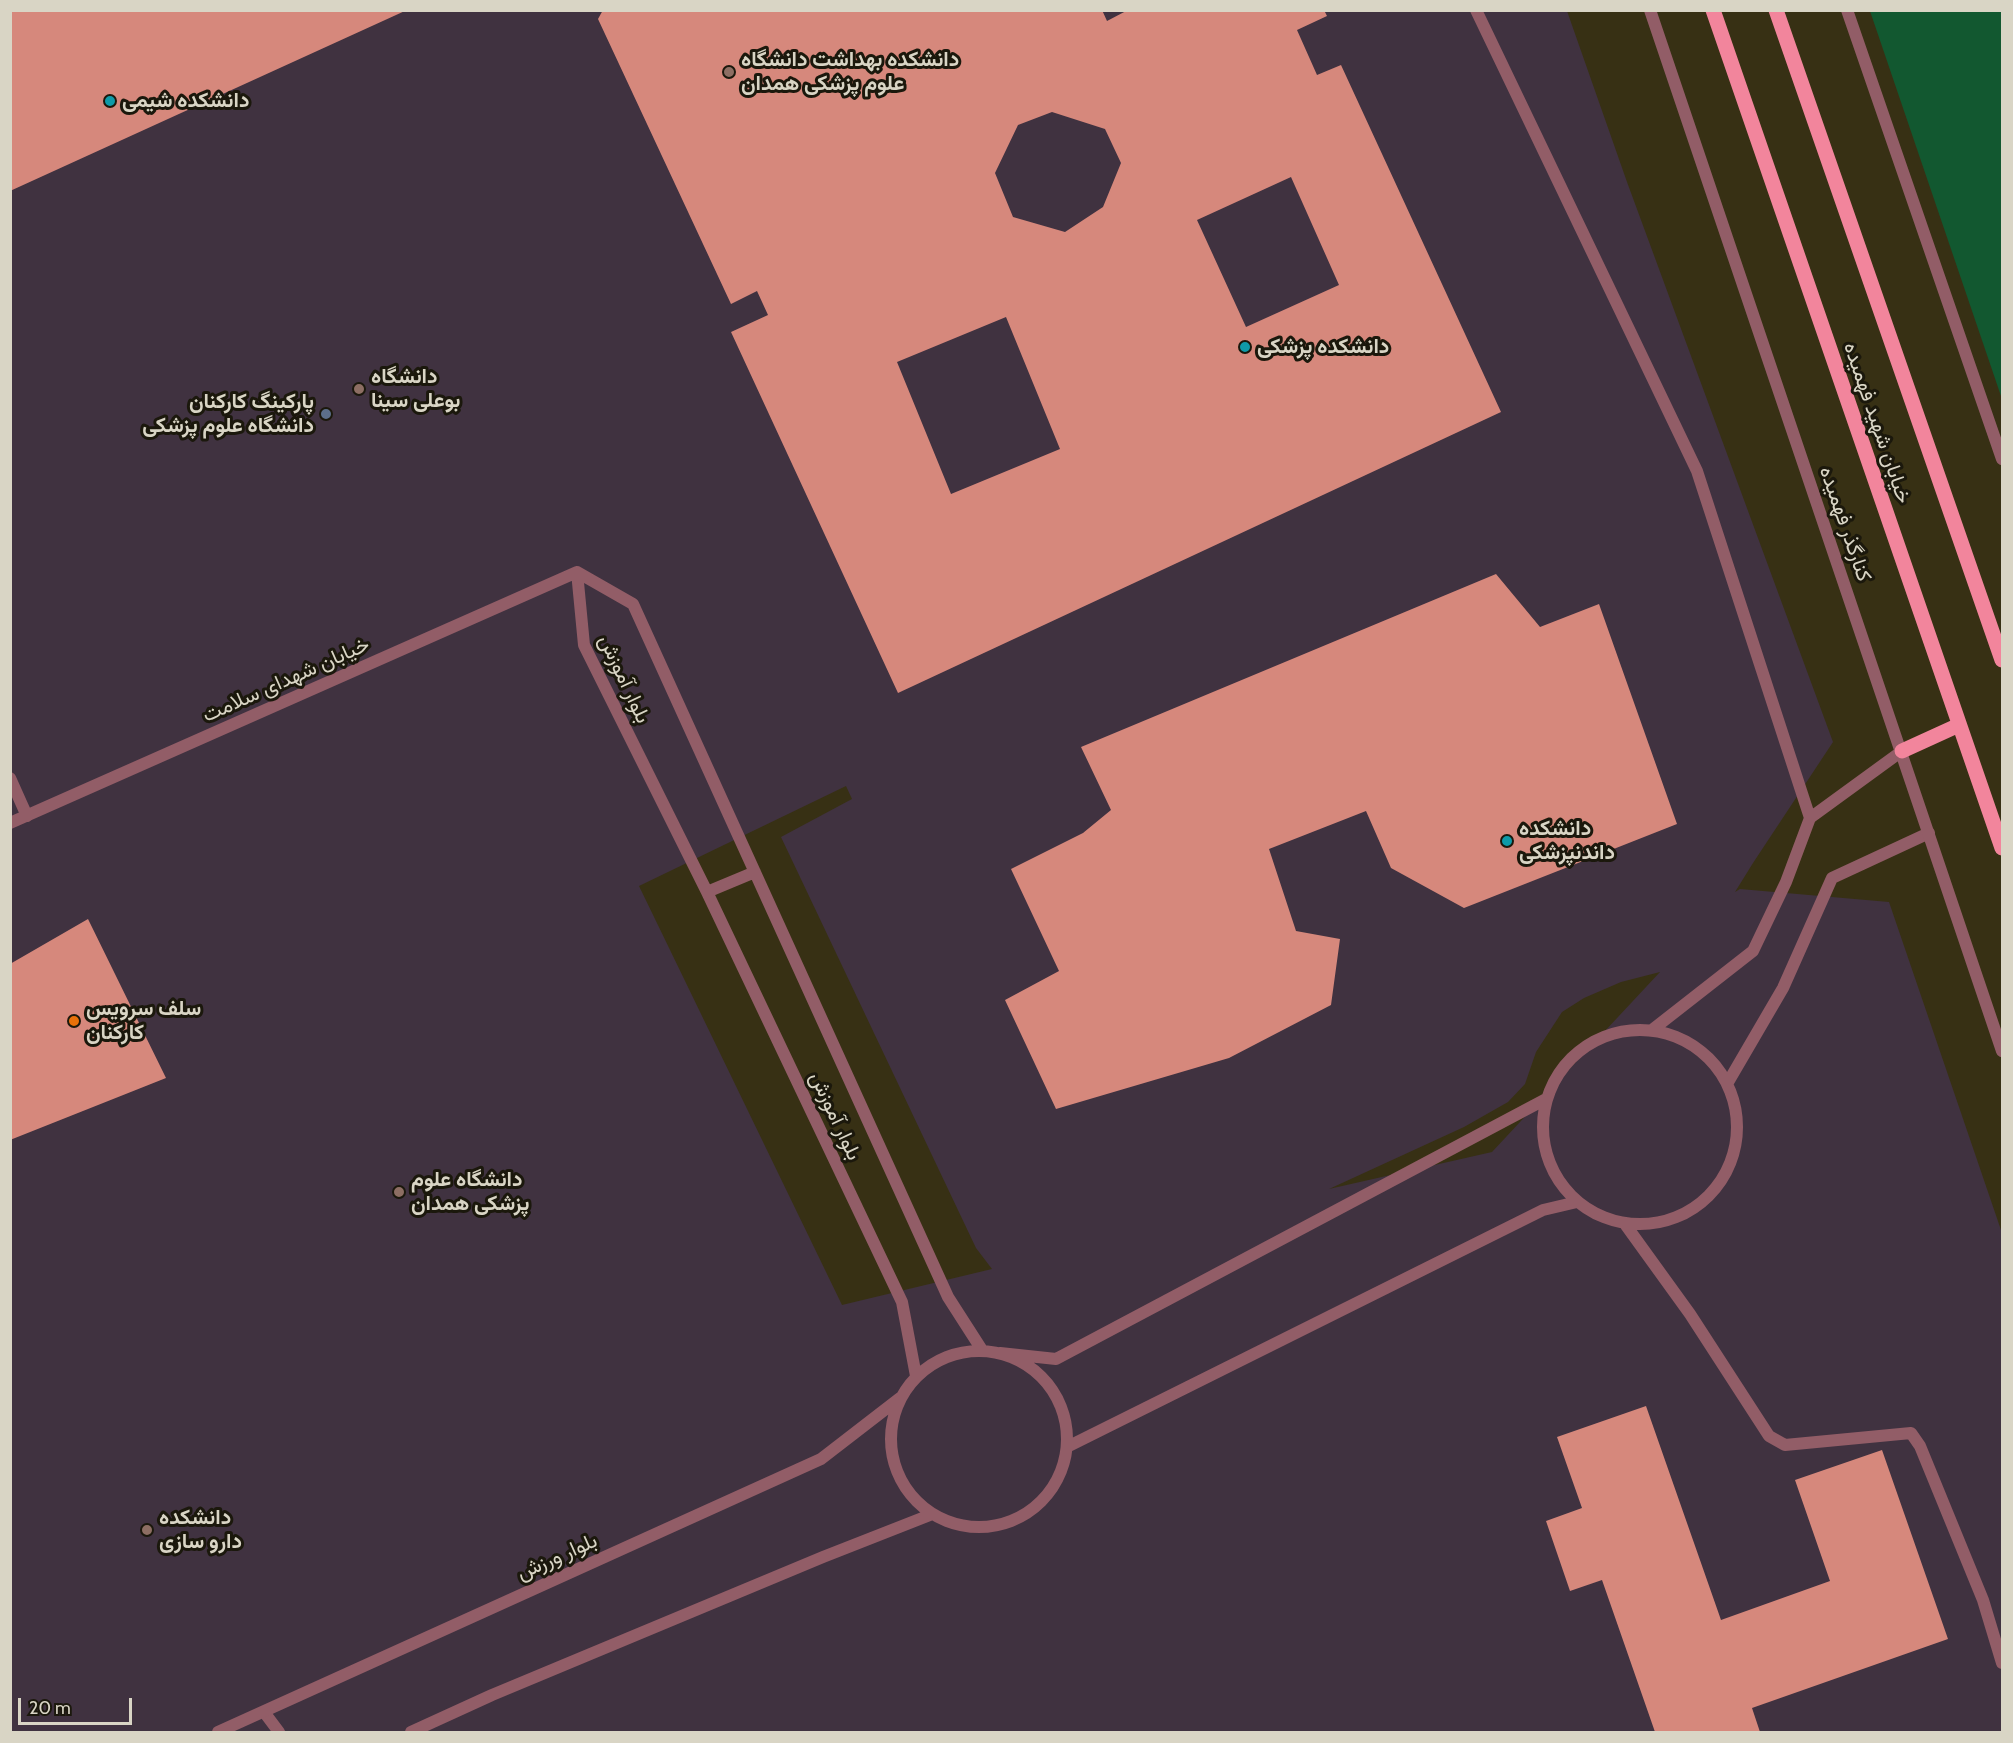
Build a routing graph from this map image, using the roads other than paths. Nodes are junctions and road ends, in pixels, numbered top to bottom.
1 (1476, 10) edge
2 (1650, 10) edge
3 (1713, 10) edge
4 (1776, 10) edge
5 (1847, 10) edge
6 (2002, 459) edge
7 (576, 572) junction
8 (2002, 660) edge
9 (1959, 725) junction
10 (1902, 751) junction
11 (10, 778) edge
12 (27, 816) junction
13 (1810, 818) junction
14 (10, 823) edge
15 (1929, 833) junction
16 (2002, 848) edge
17 (755, 872) junction
18 (707, 892) junction
19 (1652, 1030) junction
20 (2002, 1051) edge
21 (1727, 1084) junction
22 (1546, 1100) junction
23 (1577, 1202) junction
24 (1625, 1224) junction
25 (982, 1350) junction
26 (1000, 1353) junction
27 (916, 1376) junction
28 (900, 1398) junction
29 (1067, 1447) junction
30 (930, 1515) junction
31 (2002, 1663) edge
32 (264, 1712) junction
33 (218, 1732) edge
34 (279, 1732) edge
35 (411, 1732) edge

1 - 13 street
2 - 10 street, کنارگذر فهمیده
3 - 9 main road, خیابان شهید فهمیده
4 - 8 main road, خیابان شهید فهمیده
5 - 6 street
7 - 12 street, خیابان شهدای سلامت
7 - 17 street, بلوار آموزش
7 - 18 street, بلوار آموزش
9 - 10 main road
9 - 16 main road, خیابان شهید فهمیده
10 - 13 street
10 - 15 street, کنارگذر فهمیده
11 - 12 street
12 - 14 street, خیابان شهدای سلامت
13 - 19 street
15 - 20 street, کنارگذر فهمیده
15 - 21 street
17 - 18 street
17 - 25 street, بلوار آموزش
18 - 27 street, بلوار آموزش
19 - 21 street
19 - 22 street
21 - 24 street
22 - 23 street
22 - 26 street
23 - 24 street
23 - 29 street
24 - 31 street
25 - 26 street
25 - 27 street
26 - 29 street
27 - 28 street
28 - 30 street
28 - 32 street, بلوار ورزش
29 - 30 street
30 - 35 street
32 - 33 street, بلوار ورزش
32 - 34 street

